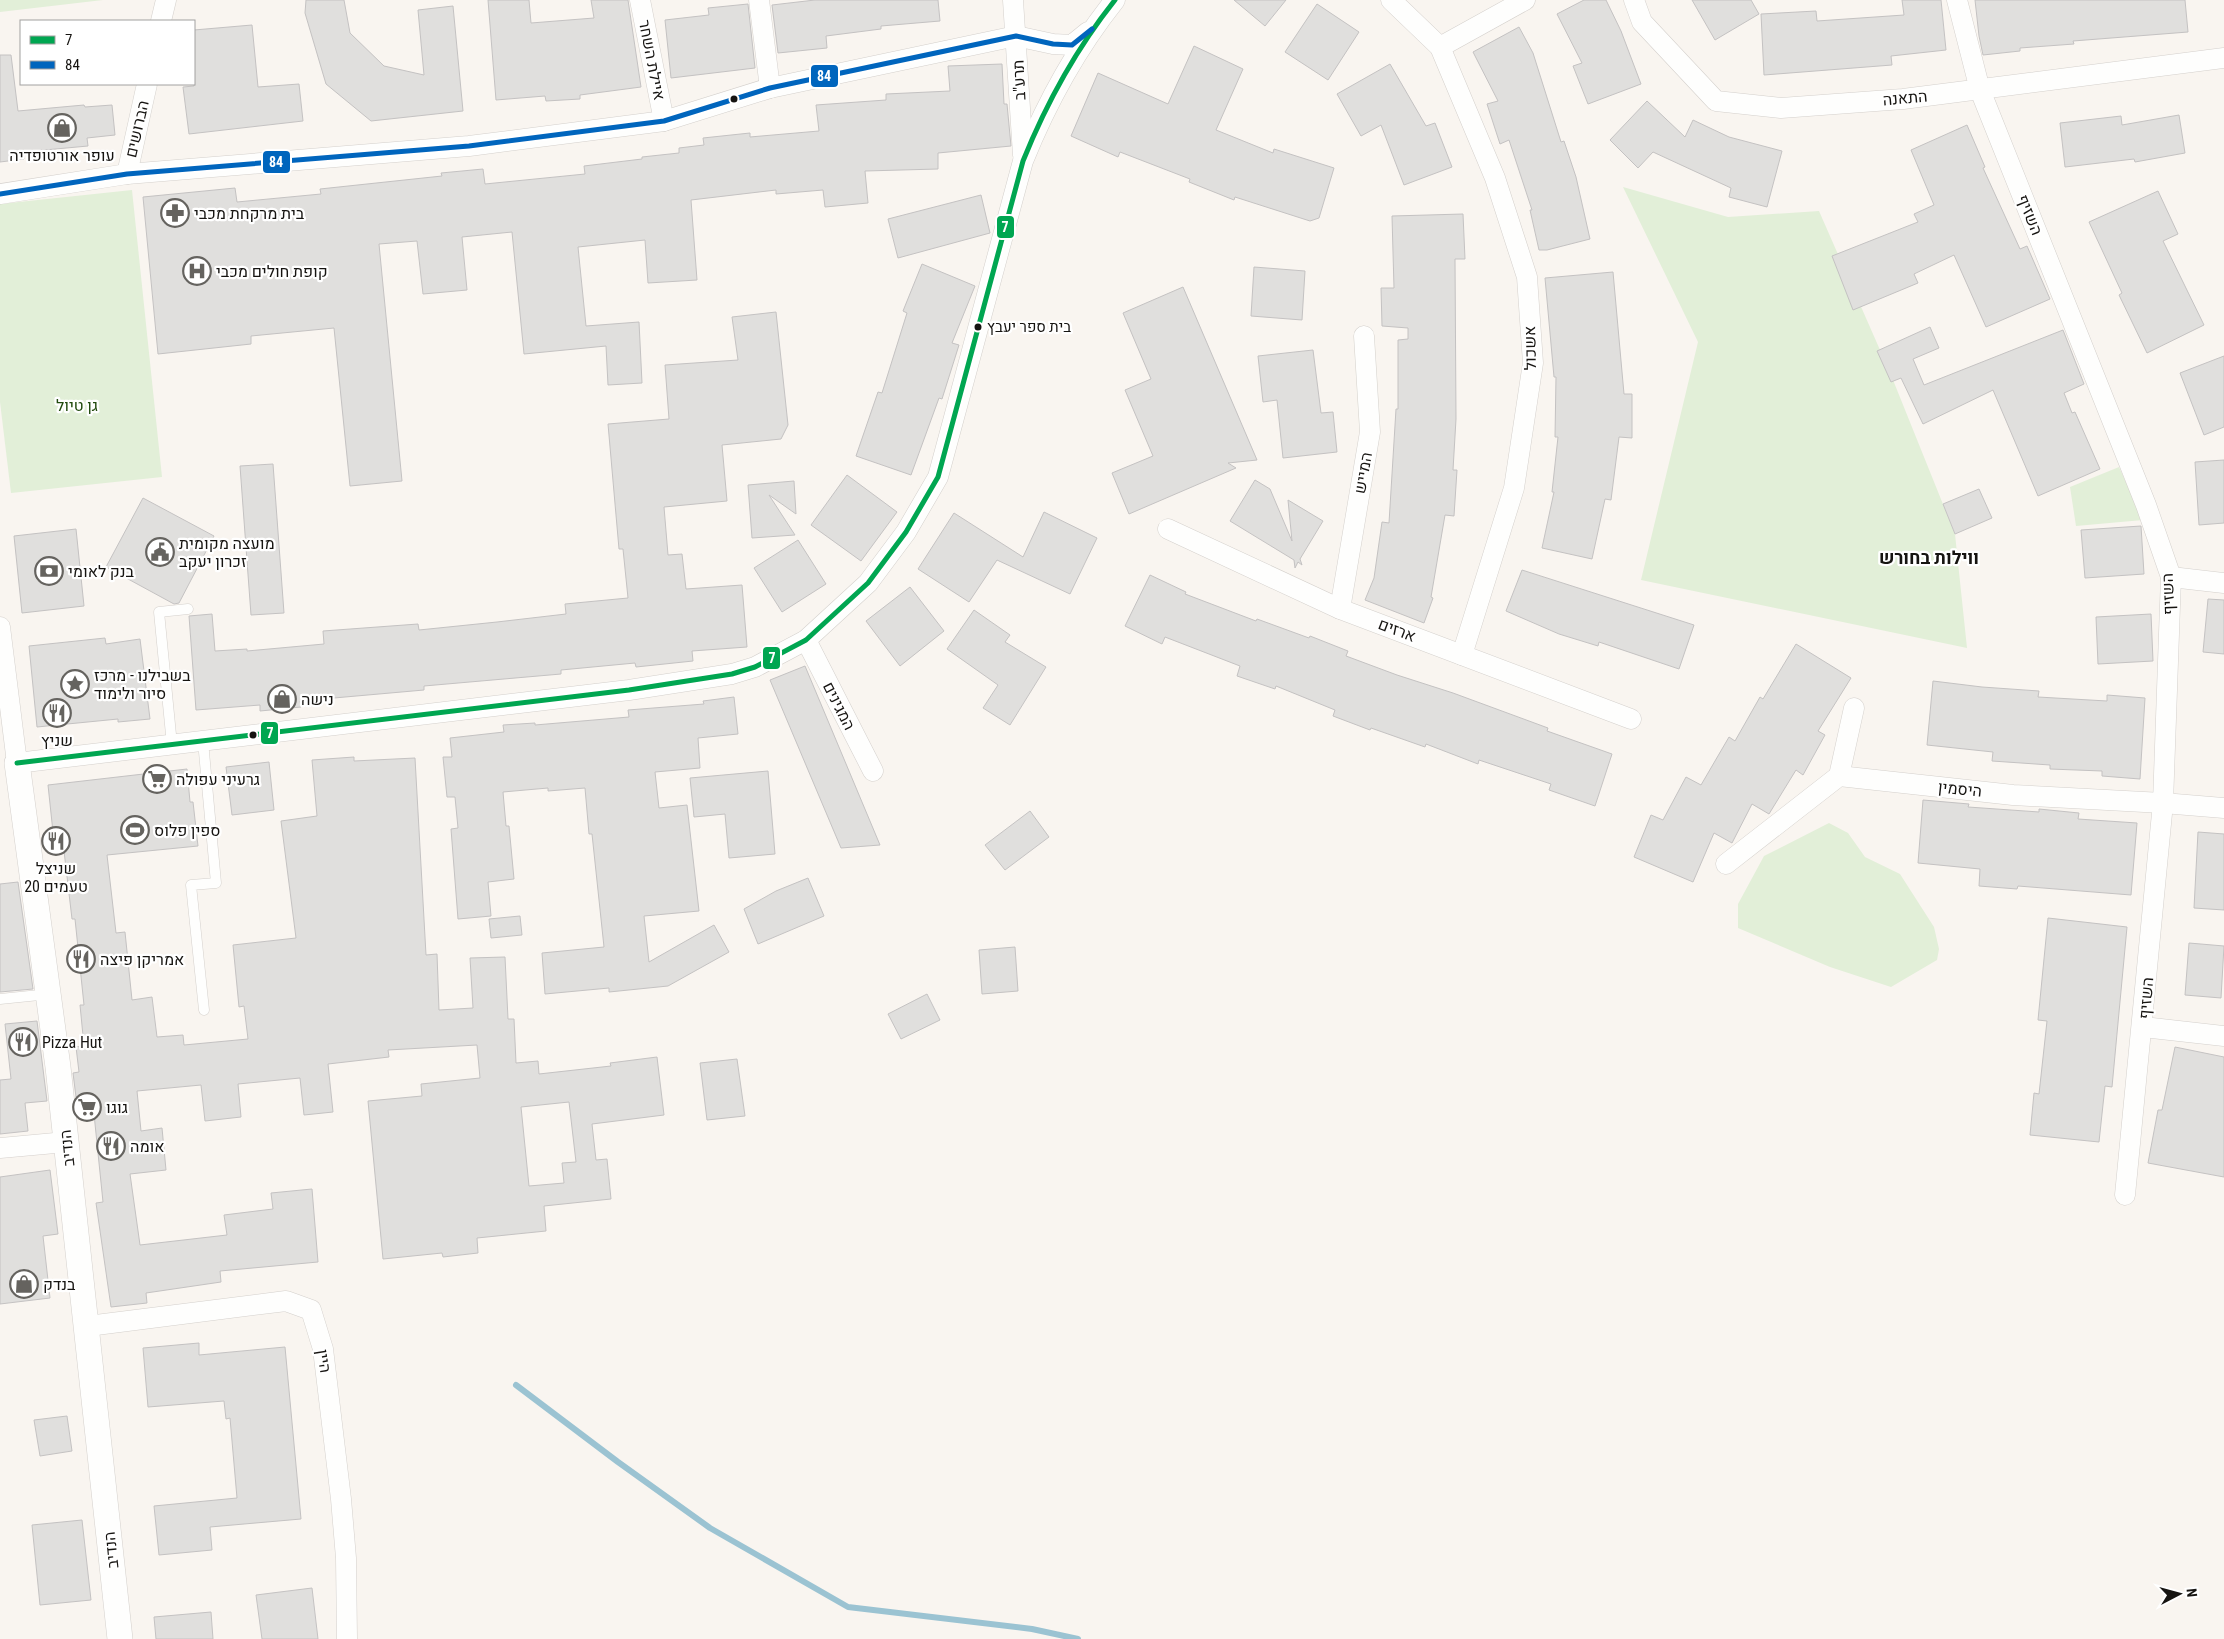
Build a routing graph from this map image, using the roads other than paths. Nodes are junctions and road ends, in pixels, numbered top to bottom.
1 (166, 0) edge
2 (640, 0) edge
3 (759, 0) edge
4 (1013, 0) edge
5 (1115, 0) edge
6 (1391, 0) edge
7 (1525, 0) edge
8 (1634, 0) edge
9 (1957, 0) edge
10 (161, 20) edge
11 (1092, 29) junction
12 (1016, 36) junction
13 (1440, 47) junction
14 (2224, 58) edge
15 (147, 85) edge
16 (770, 88) junction
17 (1980, 90) junction
18 (664, 121) junction
19 (1023, 161) junction
20 (126, 174) junction
21 (0, 194) edge
22 (1364, 336) dead end
23 (1168, 529) dead end
24 (2171, 577) junction
25 (2224, 582) edge
26 (188, 609) dead end
27 (1340, 609) junction
28 (0, 628) edge
29 (806, 640) junction
30 (1462, 655) junction
31 (1854, 708) dead end
32 (1631, 719) dead end
33 (203, 741) junction
34 (172, 745) junction
35 (17, 763) junction
36 (873, 771) dead end
37 (1839, 776) junction
38 (2164, 803) junction
39 (2224, 808) edge
40 (1726, 864) dead end
41 (50, 998) junction
42 (0, 1000) edge
43 (204, 1010) dead end
44 (2143, 1027) junction
45 (2224, 1036) edge
46 (66, 1142) junction
47 (0, 1148) edge
48 (2125, 1195) dead end
49 (88, 1326) junction
50 (120, 1639) edge
51 (347, 1639) edge

1 - 10 street
2 - 18 street, איילת השחר
3 - 16 street
4 - 12 street, תרע"ב
5 - 11 street
6 - 13 street, אשכול
7 - 13 street
8 - 17 street, התאנה
9 - 17 street, השזיף
11 - 12 street
11 - 19 street
12 - 16 street
12 - 19 street, תרע"ב
13 - 30 street, אשכול
14 - 17 street, התאנה
15 - 20 street, הברושים
16 - 18 street
17 - 24 street, השזיף
18 - 20 street
19 - 29 street
20 - 21 street
22 - 27 street, המייש
23 - 27 street, ארזים
24 - 25 street
24 - 38 street, השזיף
26 - 34 lane
27 - 30 street, ארזים
28 - 35 street, הנדיב
29 - 33 street
29 - 36 street, המגינים
30 - 32 street, ארזים
31 - 37 street
33 - 34 street
33 - 43 lane
34 - 35 street
35 - 41 street, הנדיב
37 - 38 street, היסמין
37 - 40 street
38 - 39 street, היסמין
38 - 44 street, השזיף
41 - 42 lane
41 - 46 street, הנדיב
44 - 45 street
44 - 48 street, השזיף
46 - 47 street
46 - 49 street, הנדיב
49 - 50 street, הנדיב
49 - 51 street, היין

